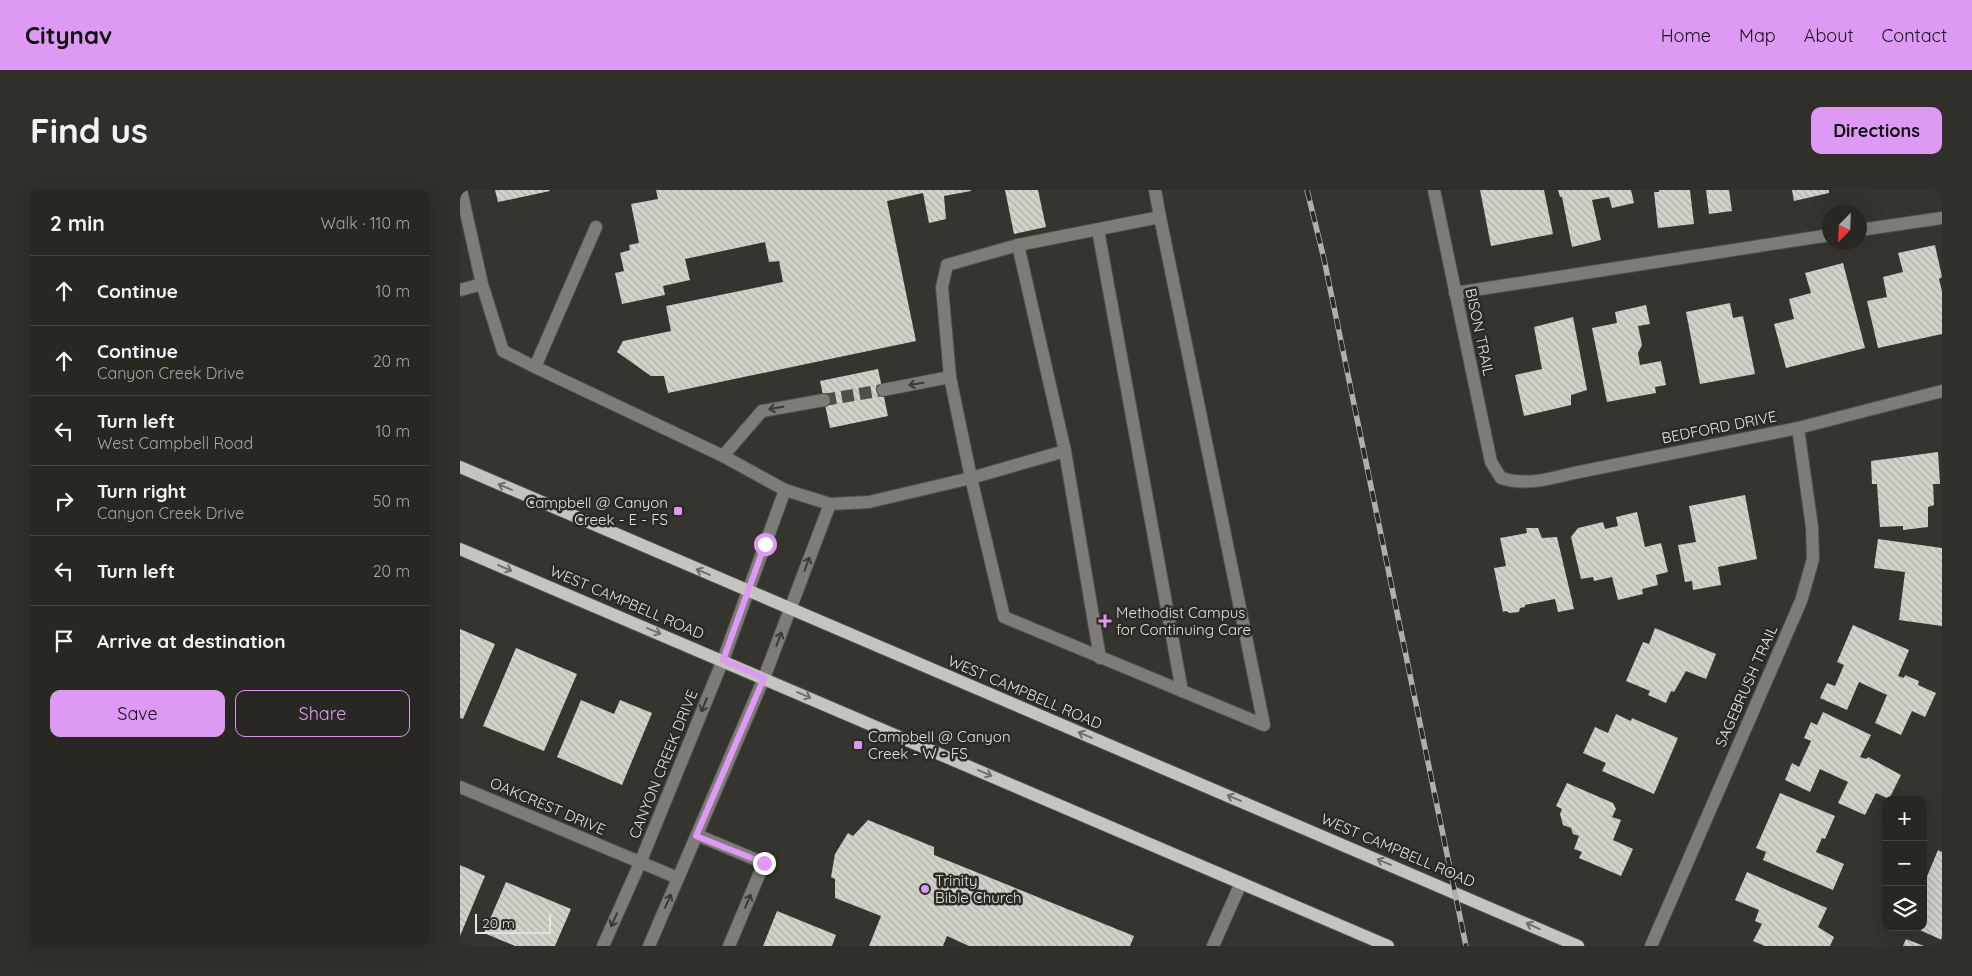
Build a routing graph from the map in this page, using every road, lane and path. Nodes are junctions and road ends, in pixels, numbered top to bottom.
1 (461, 190) edge
2 (1155, 190) edge
3 (1434, 190) edge
4 (1160, 217) junction
5 (1942, 218) edge
6 (596, 227) dead end
7 (1867, 229) edge
8 (1098, 230) junction
9 (1822, 236) edge
10 (1018, 244) junction
11 (482, 284) junction
12 (460, 290) edge
13 (1456, 293) junction
14 (535, 367) junction
15 (950, 377) junction
16 (883, 390) tunnel mouth
17 (1942, 391) edge
18 (824, 400) tunnel mouth
19 (1798, 428) junction
20 (1065, 451) junction
21 (723, 456) junction
22 (460, 467) edge
23 (971, 478) junction
24 (1501, 478) joint
25 (785, 490) junction
26 (830, 504) junction
27 (460, 549) edge
28 (748, 592) junction
29 (790, 610) junction
30 (1100, 658) junction
31 (723, 660) junction
32 (764, 678) junction
33 (1182, 692) junction
34 (460, 787) edge
35 (696, 836) junction
36 (640, 863) junction
37 (678, 878) junction
38 (1241, 883) junction
39 (603, 946) edge
40 (649, 946) edge
41 (729, 946) edge
42 (1214, 946) edge
43 (1388, 946) edge
44 (1578, 946) edge
45 (1651, 946) edge

1 - 11 street
2 - 4 street
3 - 13 street, BISON TRAIL
4 - 8 street
4 - 33 street
5 - 7 street
6 - 14 street
8 - 10 street
8 - 33 street
9 - 13 street
10 - 15 street
10 - 20 street
11 - 12 street
11 - 14 street
13 - 24 street, BISON TRAIL
14 - 21 street
15 -> 16 street
15 - 23 street
17 - 19 street, BEDFORD DRIVE
18 -> 21 street
19 - 24 street, BEDFORD DRIVE
19 - 45 street, SAGEBRUSH TRAIL
20 - 23 street
20 - 30 street
21 - 25 street
28 -> 22 main road, WEST CAMPBELL ROAD
23 - 26 street
23 - 30 street
25 - 26 street
25 - 28 street, CANYON CREEK DRIVE
29 -> 26 street
27 -> 31 main road, WEST CAMPBELL ROAD
28 - 29 main road, WEST CAMPBELL ROAD
28 - 31 street, CANYON CREEK DRIVE
32 -> 29 street
44 -> 29 main road, WEST CAMPBELL ROAD
30 - 33 street
31 - 32 main road, WEST CAMPBELL ROAD
31 -> 36 street, CANYON CREEK DRIVE
32 - 35 street
32 -> 38 main road, WEST CAMPBELL ROAD
34 - 36 street, OAKCREST DRIVE
35 - 37 street
41 -> 35 street
36 - 37 street, OAKCREST DRIVE
36 -> 39 street, CANYON CREEK DRIVE
40 -> 37 street
38 - 42 street
38 - 43 main road, WEST CAMPBELL ROAD

